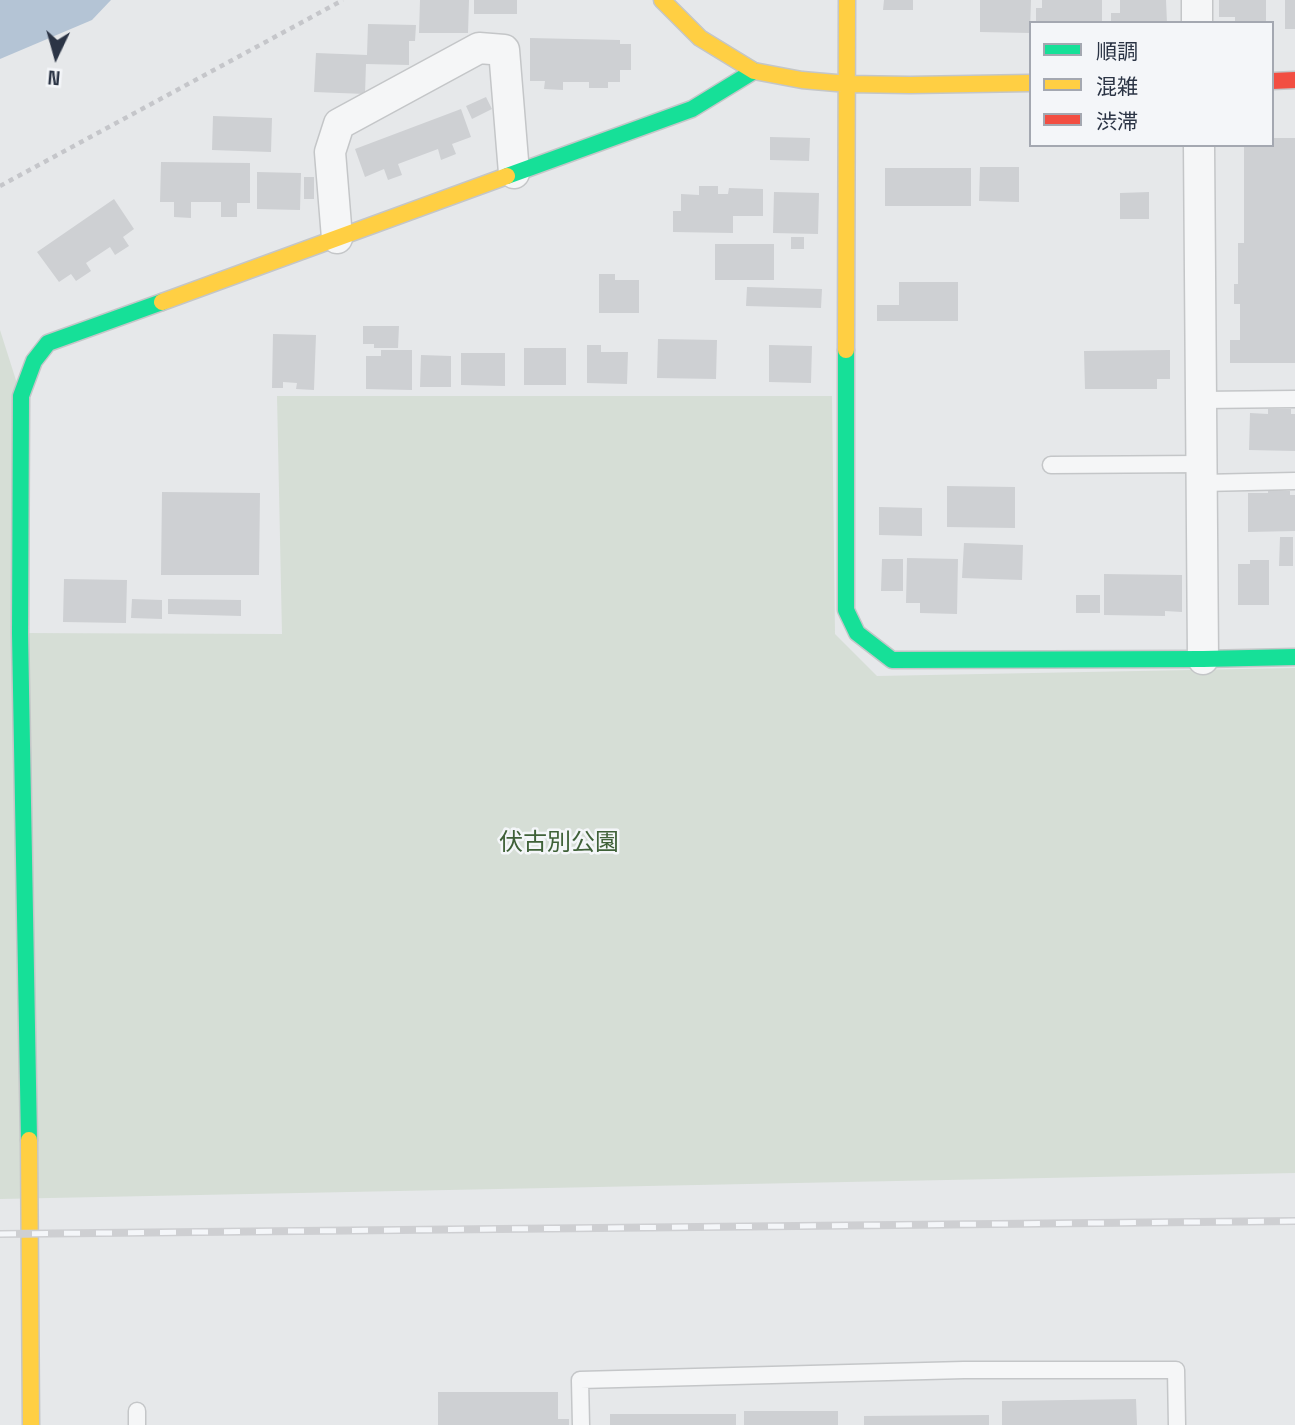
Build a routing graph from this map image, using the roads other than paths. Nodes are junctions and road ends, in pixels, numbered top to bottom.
1 (662, 0) edge
2 (847, 0) edge
3 (1197, 0) edge
4 (1197, 21) edge
5 (754, 71) junction
6 (1274, 80) edge
7 (1295, 80) edge
8 (1029, 83) edge
9 (848, 84) junction
10 (1199, 147) edge
11 (514, 173) junction
12 (337, 238) junction
13 (1201, 400) junction
14 (1295, 400) edge
15 (1051, 465) dead end
16 (1202, 473) junction
17 (1295, 481) edge
18 (0, 648) edge
19 (20, 648) junction
20 (1295, 657) edge
21 (1203, 659) junction
22 (32, 1425) edge
23 (581, 1425) edge
24 (1177, 1425) edge

1 - 5 street
2 - 9 street
3 - 4 street
5 - 9 street
5 - 11 street
6 - 7 street
8 - 9 street
9 - 21 street
10 - 13 street
11 - 12 street
11 - 12 street
12 - 19 street
13 - 14 lane
13 - 16 street
15 - 16 lane
16 - 17 lane
16 - 21 street
18 - 19 lane
19 - 22 street
20 - 21 street
23 - 24 lane

